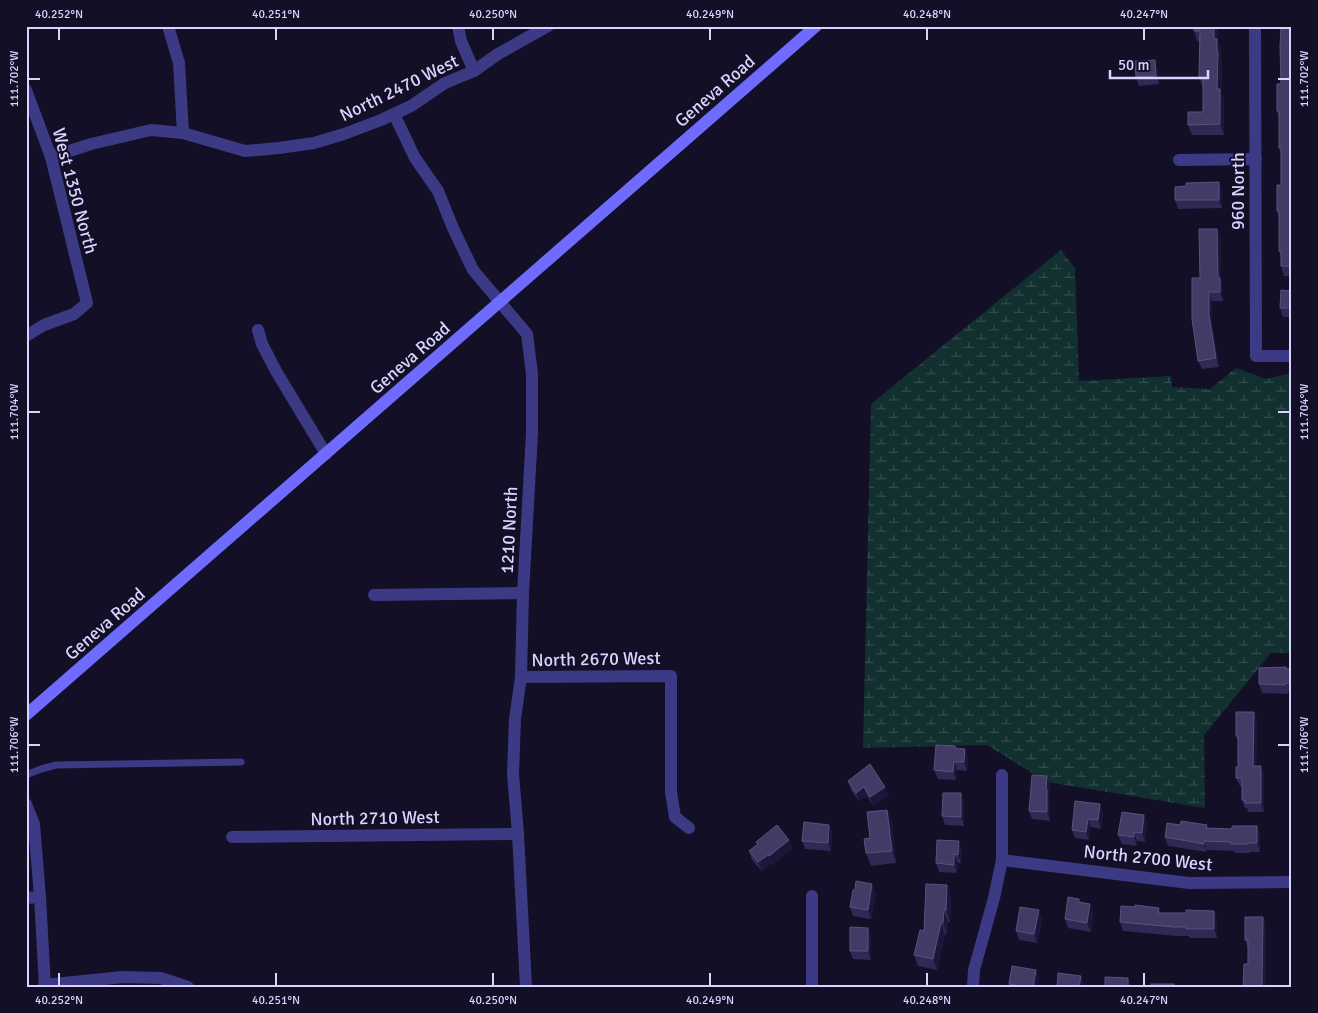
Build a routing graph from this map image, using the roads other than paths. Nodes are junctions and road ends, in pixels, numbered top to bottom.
1 (168, 26) edge
2 (458, 26) edge
3 (548, 26) edge
4 (816, 26) edge
5 (1255, 26) edge
6 (474, 72) junction
7 (26, 90) edge
8 (394, 114) junction
9 (183, 133) junction
10 (51, 157) junction
11 (1256, 159) junction
12 (1179, 160) dead end
13 (501, 302) junction
14 (258, 330) dead end
15 (26, 336) edge
16 (1292, 356) edge
17 (326, 454) junction
18 (523, 593) junction
19 (374, 595) dead end
20 (521, 677) junction
21 (26, 715) edge
22 (241, 762) dead end
23 (26, 775) edge
24 (1002, 775) dead end
25 (26, 804) edge
26 (690, 828) dead end
27 (518, 834) junction
28 (232, 837) dead end
29 (1002, 860) junction
30 (1292, 882) edge
31 (812, 896) dead end
32 (40, 897) junction
33 (26, 898) edge
34 (44, 986) edge
35 (188, 987) edge
36 (526, 987) edge
37 (812, 987) edge
38 (973, 987) edge

1 - 9 street
2 - 6 street
3 - 6 street, North 2470 West
4 - 13 main road, Geneva Road
5 - 11 street, 960 North
6 - 8 street, North 2470 West
7 - 10 street, West 1350 North
8 - 9 street, North 2470 West
8 - 13 street, 1210 North
9 - 10 street, North 2470 West
10 - 15 street, West 1350 North
11 - 12 street
11 - 16 street, 960 North
13 - 17 main road, Geneva Road
13 - 18 street, 1210 North
14 - 17 street
17 - 21 main road, Geneva Road
18 - 19 street
18 - 20 street, 1210 North
20 - 26 street, North 2670 West
20 - 27 street, 1210 North
22 - 23 lane
24 - 29 street
25 - 32 street
27 - 28 street, North 2710 West
27 - 36 street, 1210 North
29 - 30 street, North 2700 West
29 - 38 street
31 - 37 street
32 - 33 street
32 - 34 street
34 - 35 street

